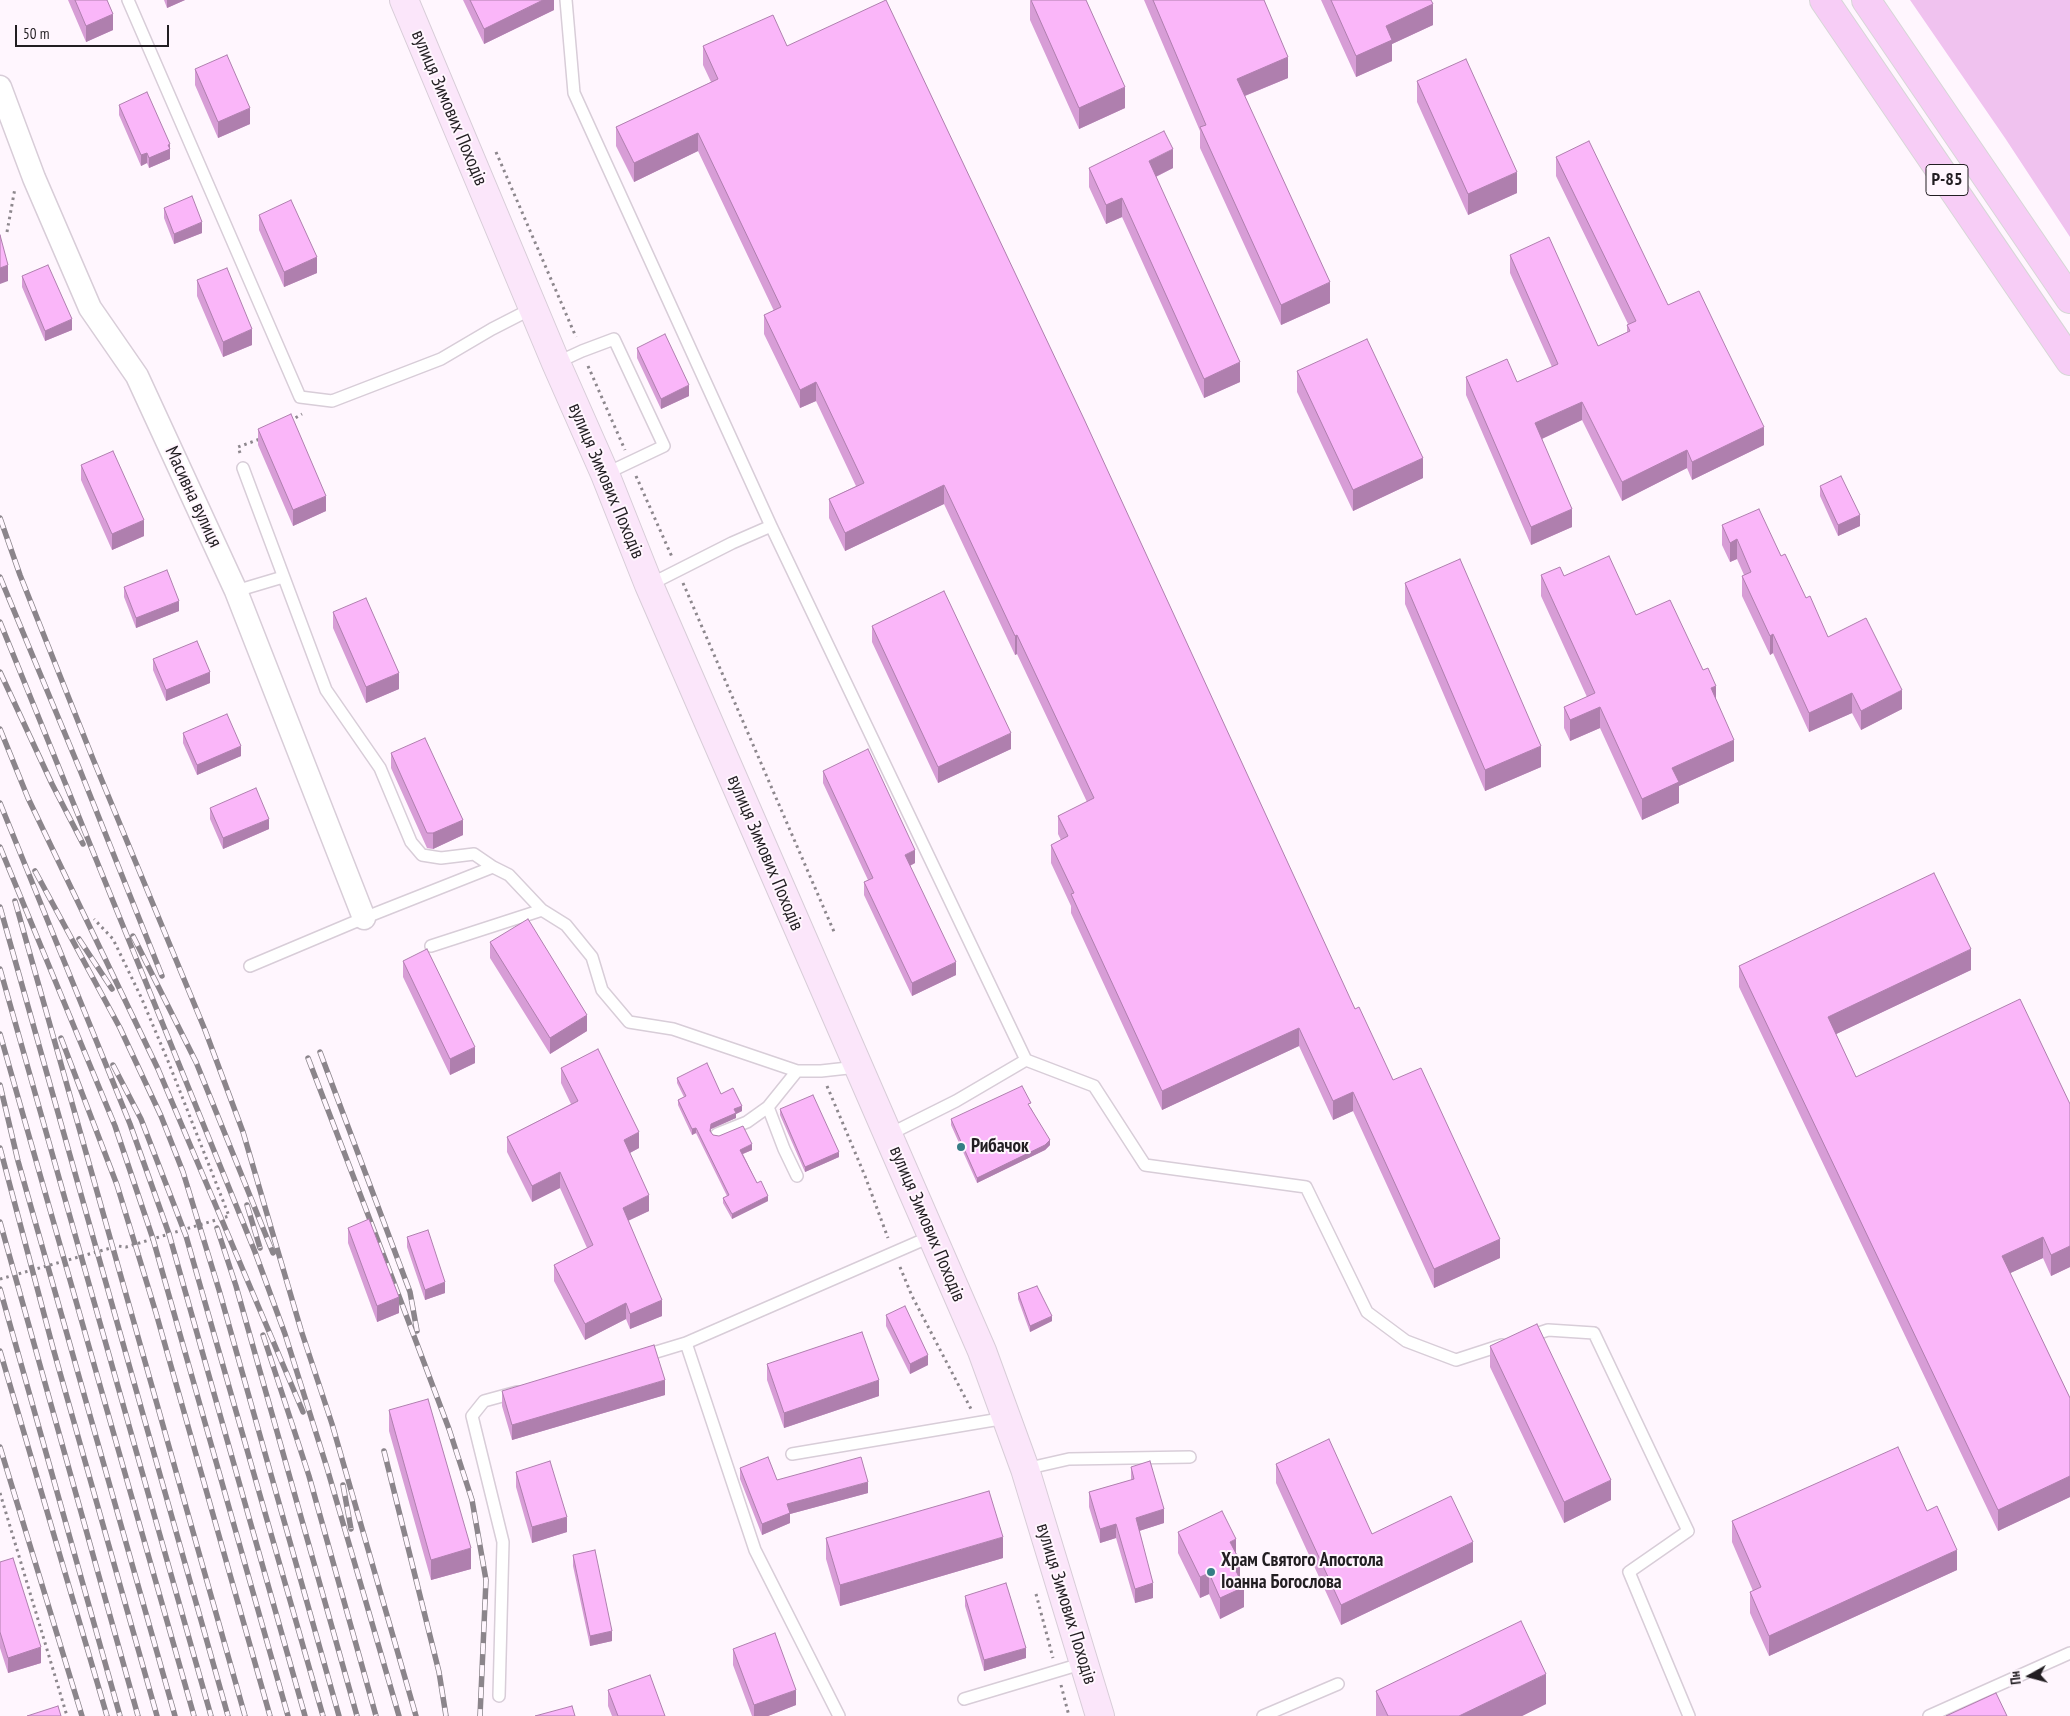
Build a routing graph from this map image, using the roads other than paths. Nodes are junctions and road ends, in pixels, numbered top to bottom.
1 (128, 0) edge
2 (404, 0) edge
3 (566, 0) edge
4 (1824, 0) edge
5 (1866, 0) edge
6 (0, 87) edge
7 (2070, 299) edge
8 (533, 308) junction
9 (2070, 361) edge
10 (556, 363) junction
11 (243, 468) road end
12 (605, 474) junction
13 (771, 526) junction
14 (283, 577) junction
15 (649, 585) junction
16 (236, 591) junction
17 (493, 867) junction
18 (542, 910) junction
19 (364, 918) junction
20 (431, 946) dead end
21 (250, 966) dead end
22 (1026, 1060) junction
23 (857, 1067) junction
24 (797, 1071) junction
25 (768, 1107) junction
26 (717, 1134) edge
27 (888, 1135) junction
28 (797, 1176) dead end
29 (932, 1236) junction
30 (686, 1343) junction
31 (633, 1358) edge
32 (531, 1388) edge
33 (1006, 1418) junction
34 (792, 1454) dead end
35 (1190, 1457) dead end
36 (1025, 1469) junction
37 (2070, 1653) edge
38 (1084, 1663) junction
39 (1338, 1684) dead end
40 (499, 1696) dead end
41 (964, 1699) dead end
42 (839, 1716) edge
43 (1100, 1716) edge
44 (1263, 1716) edge
45 (1689, 1716) edge
46 (1929, 1716) edge

1 - 8 lane
2 - 8 main road, вулиця Зимових Походів
3 - 13 lane
4 - 9 main road, Р-85
5 - 7 main road, Р-85
6 - 16 street, Масивна вулиця
8 - 10 main road, вулиця Зимових Походів
10 - 12 main road, вулиця Зимових Походів
10 - 12 lane
11 - 14 lane
12 - 15 main road, вулиця Зимових Походів
13 - 15 lane
13 - 22 lane
14 - 16 lane
14 - 17 lane
15 - 23 main road, вулиця Зимових Походів
16 - 19 street, Масивна вулиця
17 - 18 lane
17 - 19 lane
18 - 20 lane
18 - 24 lane
19 - 21 lane
22 - 27 lane
22 - 45 lane
23 - 24 lane
23 - 27 main road, вулиця Зимових Походів
24 - 25 lane
25 - 26 lane
25 - 28 lane
27 - 29 main road, вулиця Зимових Походів
29 - 30 lane
29 - 33 main road, вулиця Зимових Походів
30 - 31 lane
30 - 42 lane
32 - 40 lane
33 - 34 lane
33 - 36 main road, вулиця Зимових Походів
35 - 36 lane
36 - 38 main road, вулиця Зимових Походів
37 - 46 lane
38 - 41 lane
38 - 43 main road, вулиця Зимових Походів
39 - 44 lane

